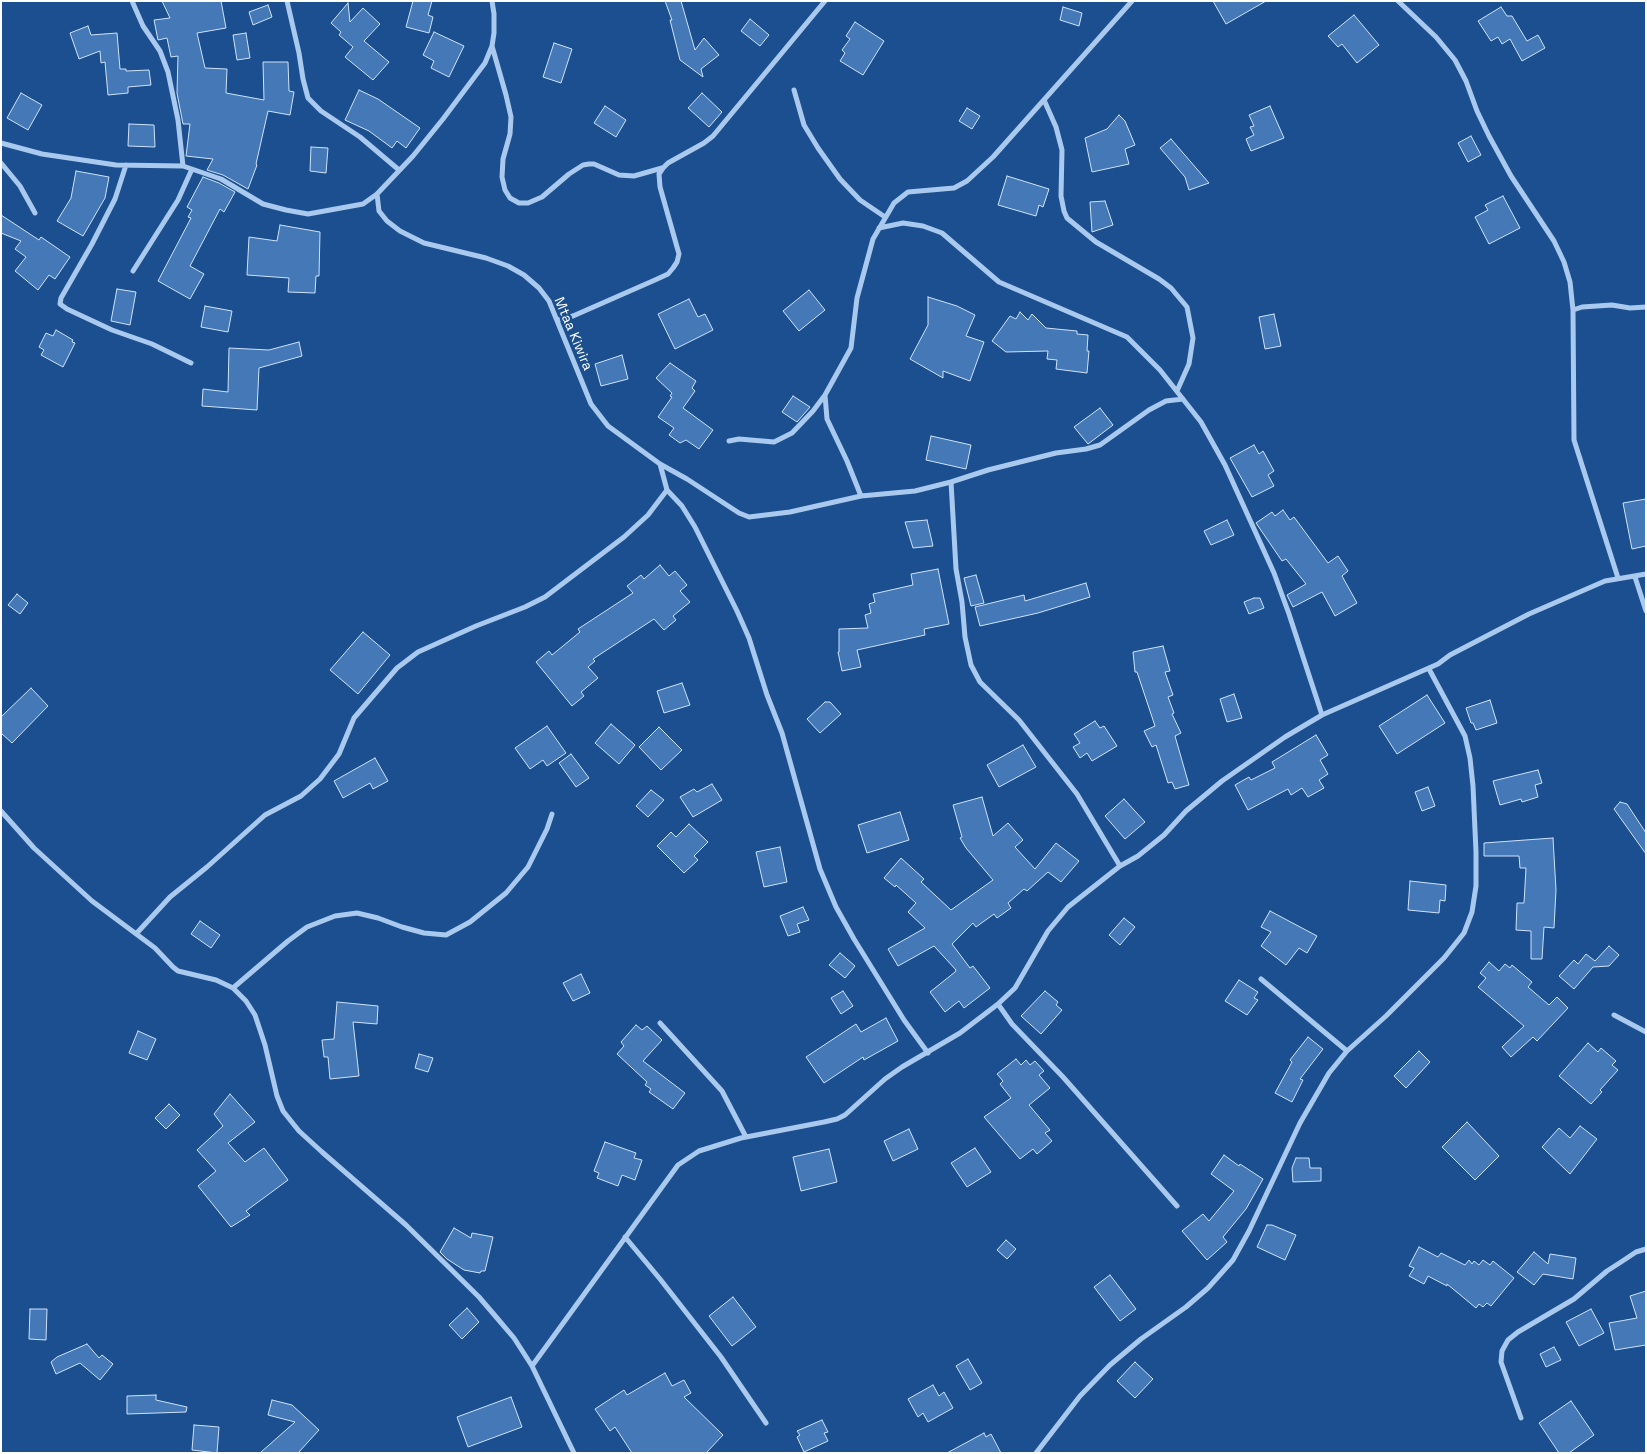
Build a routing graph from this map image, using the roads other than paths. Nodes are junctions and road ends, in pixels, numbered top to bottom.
1 (132, 1) edge
2 (287, 1) edge
3 (492, 1) edge
4 (825, 1) edge
5 (1132, 1) edge
6 (1398, 1) edge
7 (492, 46) junction
8 (794, 90) dead end
9 (1044, 100) junction
10 (1, 143) edge
11 (1, 163) edge
12 (126, 165) junction
13 (183, 166) junction
14 (663, 168) junction
15 (192, 169) junction
16 (399, 170) junction
17 (378, 194) junction
18 (35, 213) dead end
19 (885, 217) junction
20 (879, 228) junction
21 (133, 271) dead end
22 (1646, 307) edge
23 (1573, 310) junction
24 (557, 320) junction
25 (192, 363) dead end
26 (1178, 391) junction
27 (825, 395) junction
28 (1183, 399) junction
29 (729, 441) dead end
30 (660, 464) junction
31 (951, 482) junction
32 (666, 490) junction
33 (861, 496) junction
34 (1646, 574) edge
35 (1635, 577) junction
36 (1618, 578) junction
37 (1646, 611) edge
38 (1429, 669) junction
39 (1322, 714) junction
40 (1, 811) edge
41 (552, 814) dead end
42 (1120, 866) junction
43 (136, 934) junction
44 (1261, 979) dead end
45 (233, 988) junction
46 (998, 1004) junction
47 (1614, 1015) dead end
48 (660, 1023) dead end
49 (1646, 1032) edge
50 (1347, 1051) junction
51 (928, 1053) junction
52 (746, 1137) junction
53 (1177, 1206) dead end
54 (625, 1237) junction
55 (1646, 1249) edge
56 (532, 1366) junction
57 (1521, 1418) dead end
58 (766, 1423) dead end
59 (574, 1453) edge
60 (1036, 1453) edge

1 - 13 street
2 - 16 street
3 - 7 street
4 - 14 street
5 - 9 street
6 - 23 street
7 - 14 street
7 - 16 street
8 - 19 street
9 - 19 street
9 - 26 street
10 - 12 street
11 - 18 street
12 - 13 street
12 - 25 street
13 - 15 street
14 - 24 street
15 - 17 street
15 - 21 street
16 - 17 street
17 - 24 street, Mtaa Kiwira
19 - 20 street
20 - 26 street
20 - 27 street
22 - 23 street
23 - 36 street
24 - 30 street, Mtaa Kiwira
26 - 28 street
27 - 29 street
27 - 33 street
28 - 31 street, Mtaa Kiwira
28 - 39 street
30 - 32 street
30 - 33 street, Mtaa Kiwira
31 - 33 street, Mtaa Kiwira
31 - 42 street
32 - 43 street
32 - 51 street
34 - 35 street
35 - 36 street
35 - 37 street
36 - 38 street
38 - 39 street
38 - 50 street
39 - 42 street
40 - 43 street
41 - 45 street
42 - 46 street
43 - 45 street
44 - 50 street
45 - 56 street
46 - 51 street
46 - 53 street
47 - 49 street
48 - 52 street
50 - 60 street
51 - 52 street
52 - 54 street
54 - 56 street
54 - 58 street
55 - 57 street
56 - 59 street

